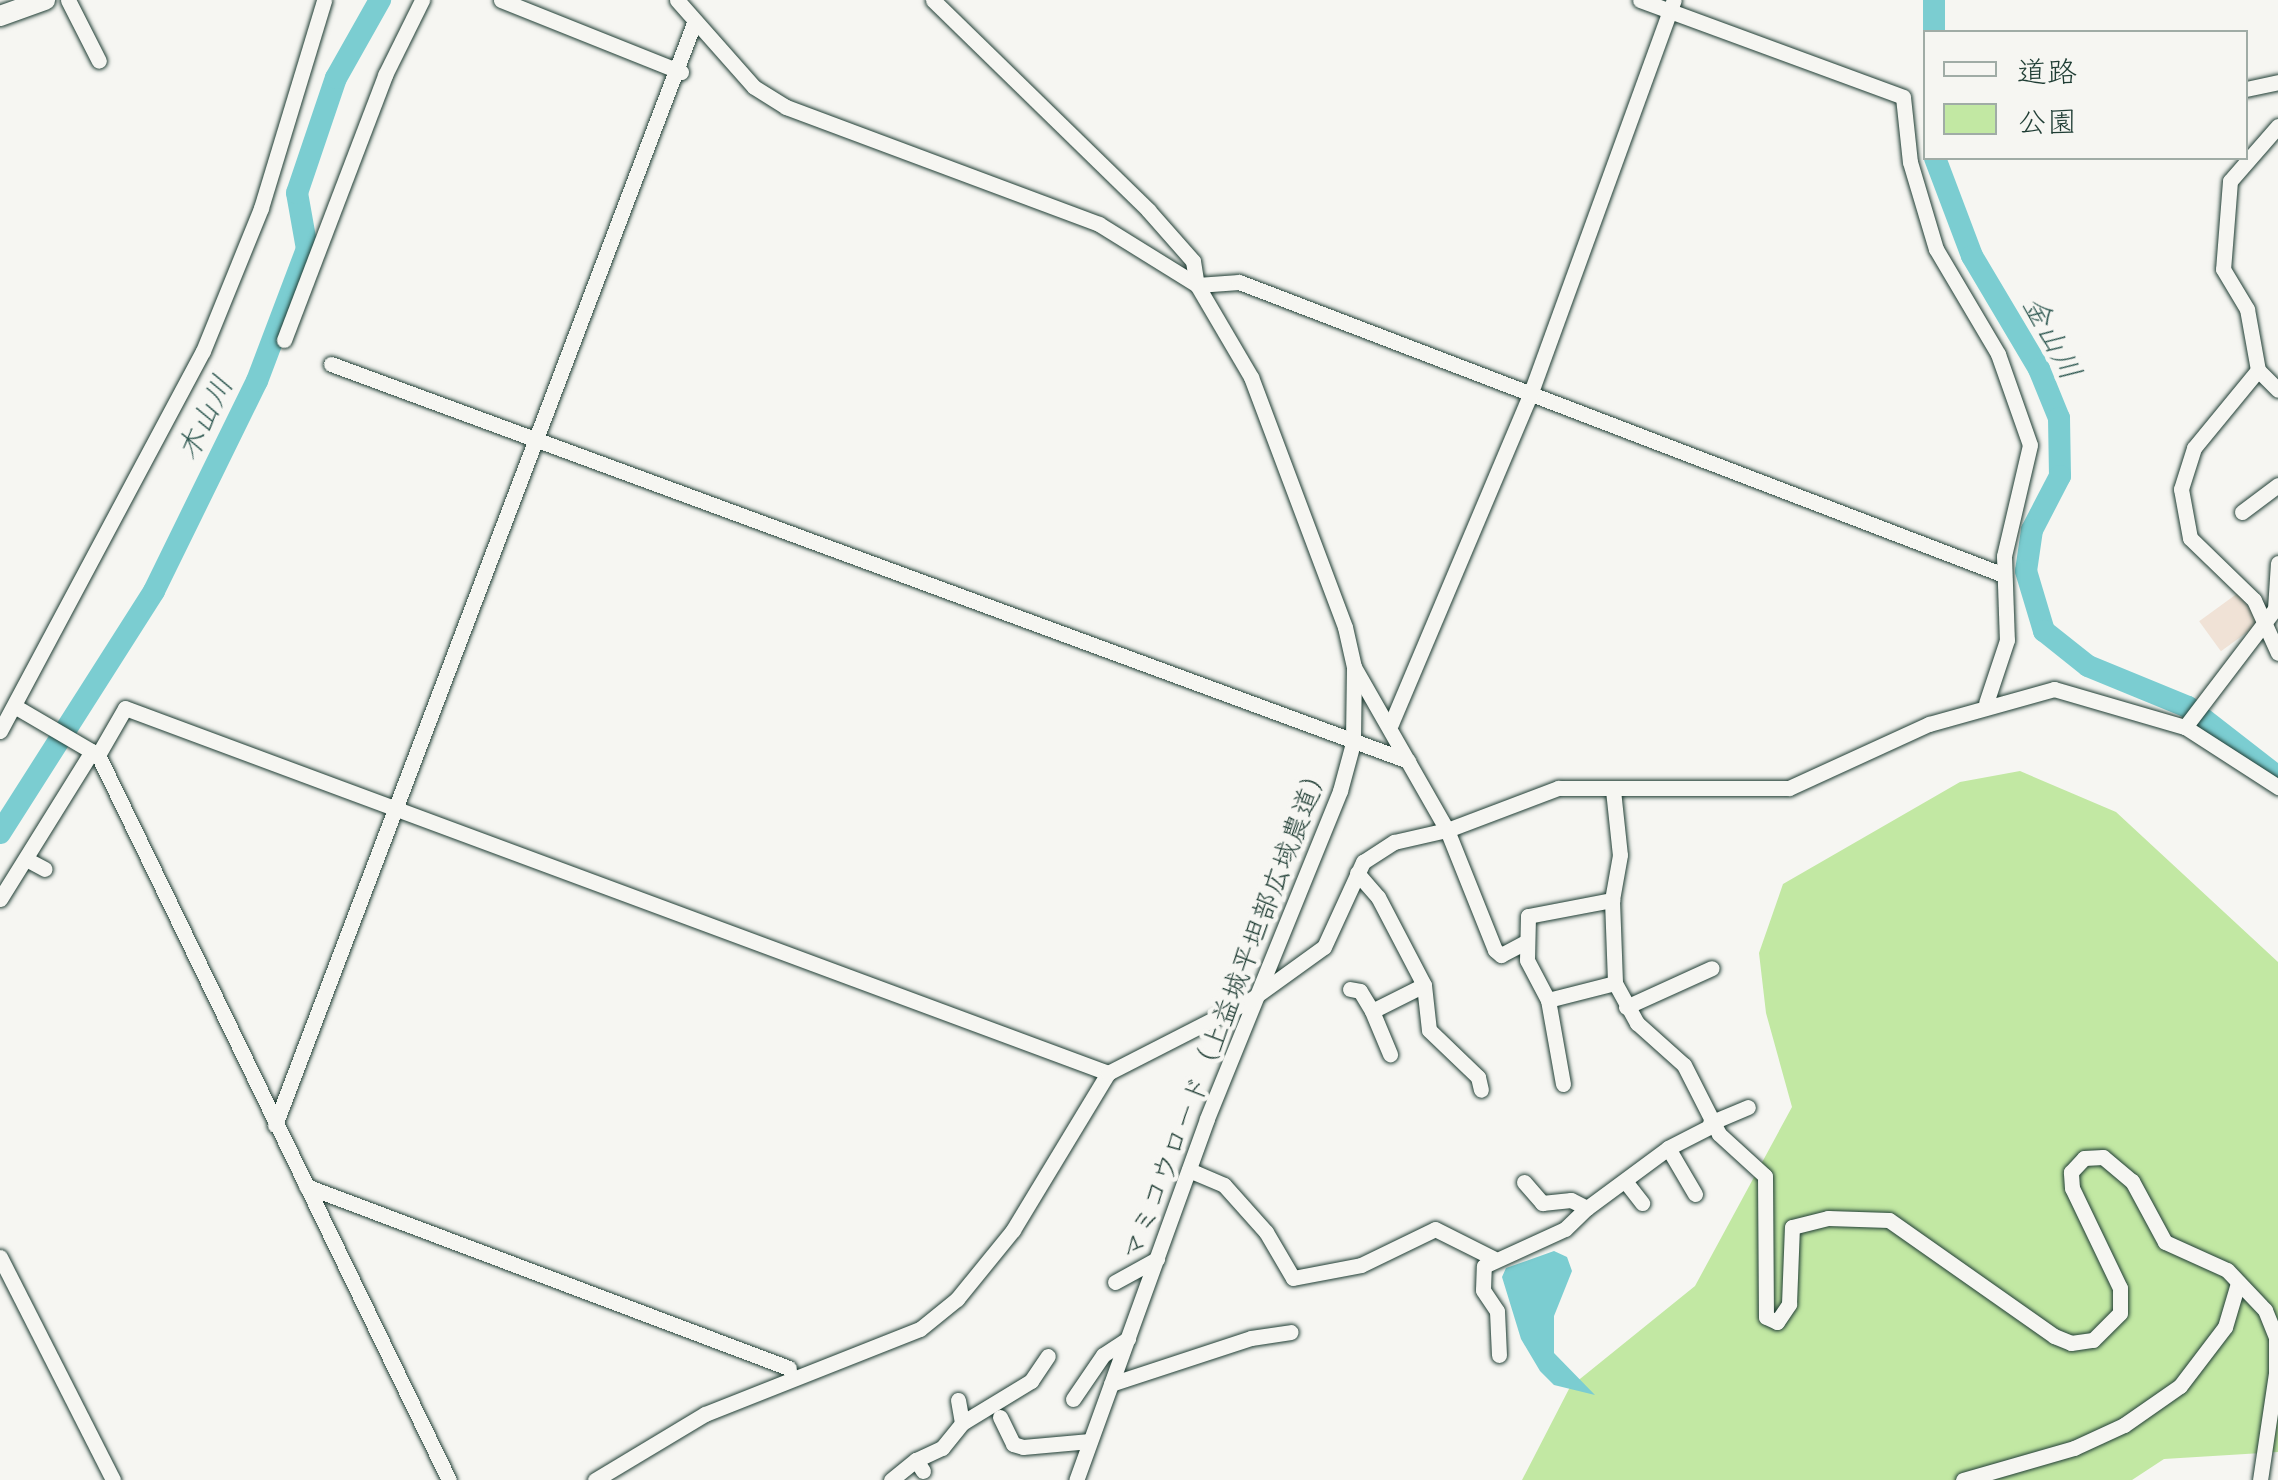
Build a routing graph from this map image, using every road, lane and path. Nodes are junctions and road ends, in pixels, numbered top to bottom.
1 (46, 0) edge
2 (68, 0) edge
3 (324, 0) edge
4 (422, 0) edge
5 (501, 0) edge
6 (677, 0) edge
7 (932, 0) edge
8 (1640, 0) edge
9 (1672, 6) edge
10 (0, 16) edge
11 (694, 23) junction
12 (99, 61) dead end
13 (681, 72) junction
14 (2278, 82) edge
15 (2248, 89) edge
16 (2278, 126) edge
17 (1919, 159) edge
18 (1197, 285) junction
19 (284, 340) dead end
20 (330, 364) dead end
21 (2258, 370) junction
22 (2278, 390) edge
23 (1530, 395) junction
24 (537, 443) junction
25 (2278, 486) edge
26 (2242, 512) dead end
27 (2278, 562) edge
28 (2004, 576) junction
29 (2262, 622) junction
30 (2278, 653) edge
31 (1354, 668) junction
32 (1986, 703) junction
33 (16, 707) junction
34 (1391, 724) junction
35 (2185, 727) junction
36 (0, 731) edge
37 (1353, 743) junction
38 (95, 753) junction
39 (1408, 761) junction
40 (2278, 788) edge
41 (1613, 790) junction
42 (399, 807) junction
43 (1448, 830) junction
44 (26, 859) junction
45 (45, 868) dead end
46 (1356, 873) junction
47 (0, 900) edge
48 (1612, 900) junction
49 (1524, 944) junction
50 (1712, 968) dead end
51 (1615, 983) junction
52 (1265, 984) junction
53 (1424, 985) junction
54 (1350, 988) dead end
55 (1548, 1000) junction
56 (1626, 1006) junction
57 (1372, 1011) junction
58 (1390, 1054) dead end
59 (1108, 1073) junction
60 (1563, 1084) dead end
61 (1481, 1090) dead end
62 (1748, 1107) dead end
63 (1712, 1124) junction
64 (275, 1125) junction
65 (1668, 1148) junction
66 (1189, 1170) junction
67 (1625, 1181) junction
68 (1524, 1182) dead end
69 (306, 1186) junction
70 (1696, 1194) dead end
71 (1642, 1203) dead end
72 (1587, 1208) junction
73 (0, 1257) edge
74 (1492, 1258) junction
75 (1157, 1259) junction
76 (1114, 1282) dead end
77 (2238, 1284) junction
78 (1291, 1332) dead end
79 (1128, 1339) junction
80 (1048, 1356) dead end
81 (1498, 1356) dead end
82 (788, 1368) dead end
83 (1111, 1384) junction
84 (958, 1400) dead end
85 (1073, 1400) dead end
86 (1000, 1418) dead end
87 (962, 1422) junction
88 (1090, 1441) junction
89 (112, 1480) edge
90 (449, 1480) edge
91 (596, 1480) edge
92 (890, 1480) edge
93 (1076, 1480) edge
94 (1963, 1480) edge
95 (2260, 1480) edge

1 - 10 main road
2 - 12 street
3 - 33 street
4 - 19 street
5 - 13 street
6 - 11 street, マミコウロード（上益城平坦部広域農道）
7 - 18 street
8 - 9 street
9 - 17 street
9 - 23 street
11 - 13 street
11 - 18 street, マミコウロード（上益城平坦部広域農道）
13 - 24 street
14 - 15 street
16 - 21 street
17 - 28 street
18 - 23 street
18 - 31 street, マミコウロード（上益城平坦部広域農道）
20 - 24 street
21 - 22 street
21 - 29 street
23 - 28 street
23 - 34 street
24 - 37 street
24 - 42 street
25 - 26 street
27 - 29 street
28 - 32 street
29 - 30 street
29 - 35 street
31 - 34 street
31 - 37 street, マミコウロード（上益城平坦部広域農道）
32 - 35 street
32 - 41 street
33 - 36 street
33 - 38 street
34 - 39 street
35 - 40 street
37 - 39 street
37 - 52 street, マミコウロード（上益城平坦部広域農道）
38 - 42 street
38 - 44 street
38 - 64 street
39 - 43 street
41 - 43 street
41 - 48 street
42 - 59 street
42 - 64 street
43 - 46 street
43 - 49 street
44 - 45 street
44 - 47 street
46 - 52 street
46 - 53 street
48 - 49 street
48 - 51 street
49 - 55 street
50 - 56 street
51 - 55 street
51 - 56 street
52 - 59 street
52 - 66 street, マミコウロード（上益城平坦部広域農道）
53 - 57 street
53 - 61 street
54 - 57 street
55 - 60 street
56 - 63 street
57 - 58 street
59 - 91 street
62 - 63 street
63 - 65 street
63 - 77 street
64 - 69 street
65 - 67 street
65 - 70 street
66 - 74 street
66 - 75 street, マミコウロード（上益城平坦部広域農道）
67 - 71 street
67 - 72 street
68 - 72 street
69 - 82 street
69 - 90 street
72 - 74 street
73 - 89 street
74 - 81 street
75 - 76 street
75 - 79 street, マミコウロード（上益城平坦部広域農道）
77 - 94 street
77 - 95 street
78 - 83 street
79 - 83 street, マミコウロード（上益城平坦部広域農道）
79 - 85 street
80 - 87 street
83 - 88 street, マミコウロード（上益城平坦部広域農道）
84 - 87 street
86 - 88 street
87 - 92 street
88 - 93 street, マミコウロード（上益城平坦部広域農道）

